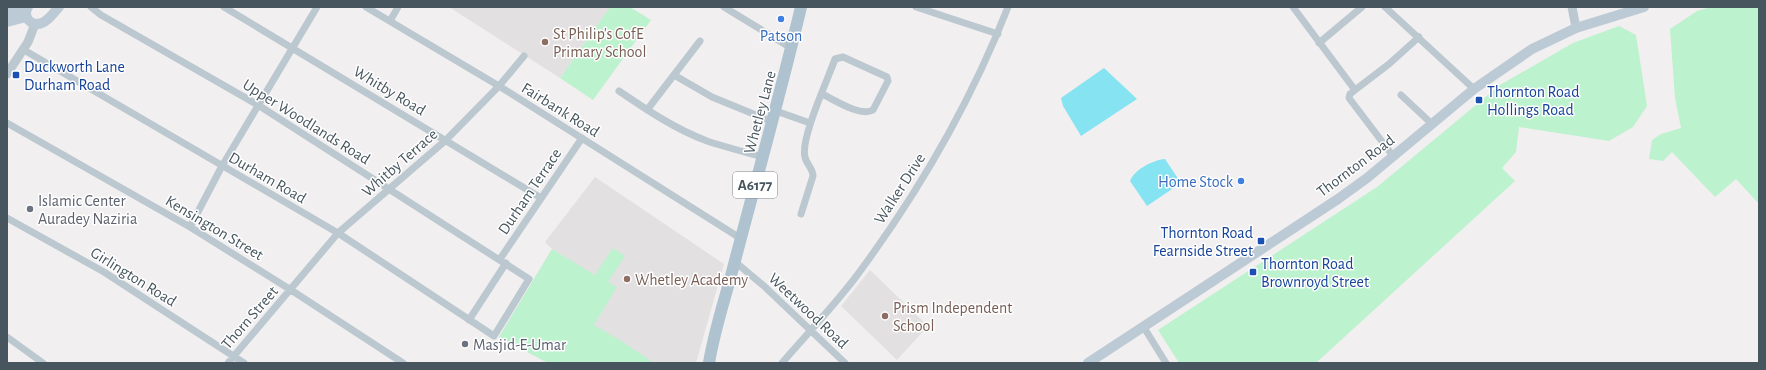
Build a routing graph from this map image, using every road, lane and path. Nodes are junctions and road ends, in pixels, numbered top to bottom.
1 (59, 7) edge
2 (91, 7) edge
3 (224, 7) edge
4 (317, 7) edge
5 (366, 7) edge
6 (398, 7) edge
7 (724, 7) edge
8 (801, 7) edge
9 (916, 7) edge
10 (1008, 7) edge
11 (1293, 7) edge
12 (1362, 7) edge
13 (1385, 7) edge
14 (1572, 7) edge
15 (1644, 7) edge
16 (22, 10) edge
17 (7, 13) edge
18 (390, 21) junction
19 (7, 22) edge
20 (35, 24) junction
21 (1576, 28) junction
22 (998, 34) junction
23 (1419, 37) junction
24 (700, 41) dead end
25 (1319, 42) junction
26 (291, 47) junction
27 (791, 48) junction
28 (24, 50) junction
29 (524, 56) dead end
30 (7, 74) edge
31 (674, 75) junction
32 (500, 86) junction
33 (1474, 89) junction
34 (1355, 90) junction
35 (619, 91) dead end
36 (822, 94) junction
37 (1401, 95) dead end
38 (258, 105) junction
39 (647, 110) junction
40 (775, 116) junction
41 (7, 123) edge
42 (810, 124) junction
43 (1432, 124) junction
44 (582, 138) junction
45 (446, 140) junction
46 (1394, 156) junction
47 (763, 157) junction
48 (222, 166) junction
49 (390, 189) junction
50 (542, 198) junction
51 (800, 214) dead end
52 (7, 218) edge
53 (190, 227) junction
54 (338, 233) junction
55 (740, 238) junction
56 (503, 261) junction
57 (734, 261) junction
58 (291, 290) junction
59 (469, 320) junction
60 (1143, 326) junction
61 (809, 330) junction
62 (494, 336) joint
63 (7, 338) edge
64 (233, 356) junction
65 (43, 363) edge
66 (228, 363) edge
67 (244, 363) edge
68 (403, 363) edge
69 (709, 363) edge
70 (782, 363) edge
71 (845, 363) edge
72 (1088, 363) edge
73 (1166, 363) edge

1 - 20 main road
2 - 38 street, Upper Woodlands Road
3 - 26 street, Whitby Road
4 - 26 street
5 - 18 street, Fairbank Road
6 - 18 street
7 - 27 street
8 - 27 main road, Whetley Lane / A6177
9 - 22 street
10 - 22 street, Walker Drive
11 - 25 street
12 - 25 street
13 - 23 street
14 - 21 street
15 - 21 main road, Thornton Road
16 - 17 main road
16 - 19 main road
16 - 20 main road
18 - 32 street, Fairbank Road
20 - 28 street
21 - 33 main road, Thornton Road
22 - 61 street, Walker Drive
23 - 33 street
23 - 34 street
24 - 31 street
25 - 34 street
26 - 38 street
26 - 45 street, Whitby Road
27 - 40 main road, Whetley Lane / A6177
28 - 30 street
28 - 48 street, Durham Road
29 - 32 street, Whitby Terrace
31 - 39 street
31 - 40 street
32 - 44 street, Fairbank Road
32 - 45 street, Whitby Terrace
33 - 43 main road, Thornton Road
34 - 46 street
35 - 39 street
36 - 36 street
36 - 42 street
37 - 43 street
38 - 48 street
38 - 49 street, Upper Woodlands Road
39 - 47 street
40 - 42 street
40 - 47 main road, Whetley Lane / A6177
41 - 53 street, Kensington Street
42 - 51 street
43 - 46 main road, Thornton Road
44 - 50 street, Durham Terrace
44 - 55 street, Fairbank Road
45 - 49 street, Whitby Terrace
45 - 50 street, Whitby Road
46 - 60 main road, Thornton Road
47 - 55 main road, Whetley Lane / A6177
48 - 53 street
48 - 54 street, Durham Road
49 - 54 street, Whitby Terrace
49 - 56 street, Upper Woodlands Road
50 - 56 street, Durham Terrace
52 - 64 street, Girlington Road
53 - 58 street, Kensington Street
54 - 58 street, Whitby Terrace
54 - 59 street, Durham Road
55 - 57 main road, Whetley Lane / A6177
56 - 59 street, Durham Terrace
56 - 62 street, Upper Woodlands Road
57 - 61 street, Weetwood Road
57 - 69 main road, Whetley Lane / A6177
58 - 64 street, Thorn Street
58 - 68 street, Kensington Street
59 - 62 street, Durham Road
60 - 72 main road, Thornton Road
60 - 73 street
61 - 70 street, Walker Drive
61 - 71 street, Weetwood Road
63 - 65 street
64 - 66 street, Thorn Street
64 - 67 street, Girlington Road

